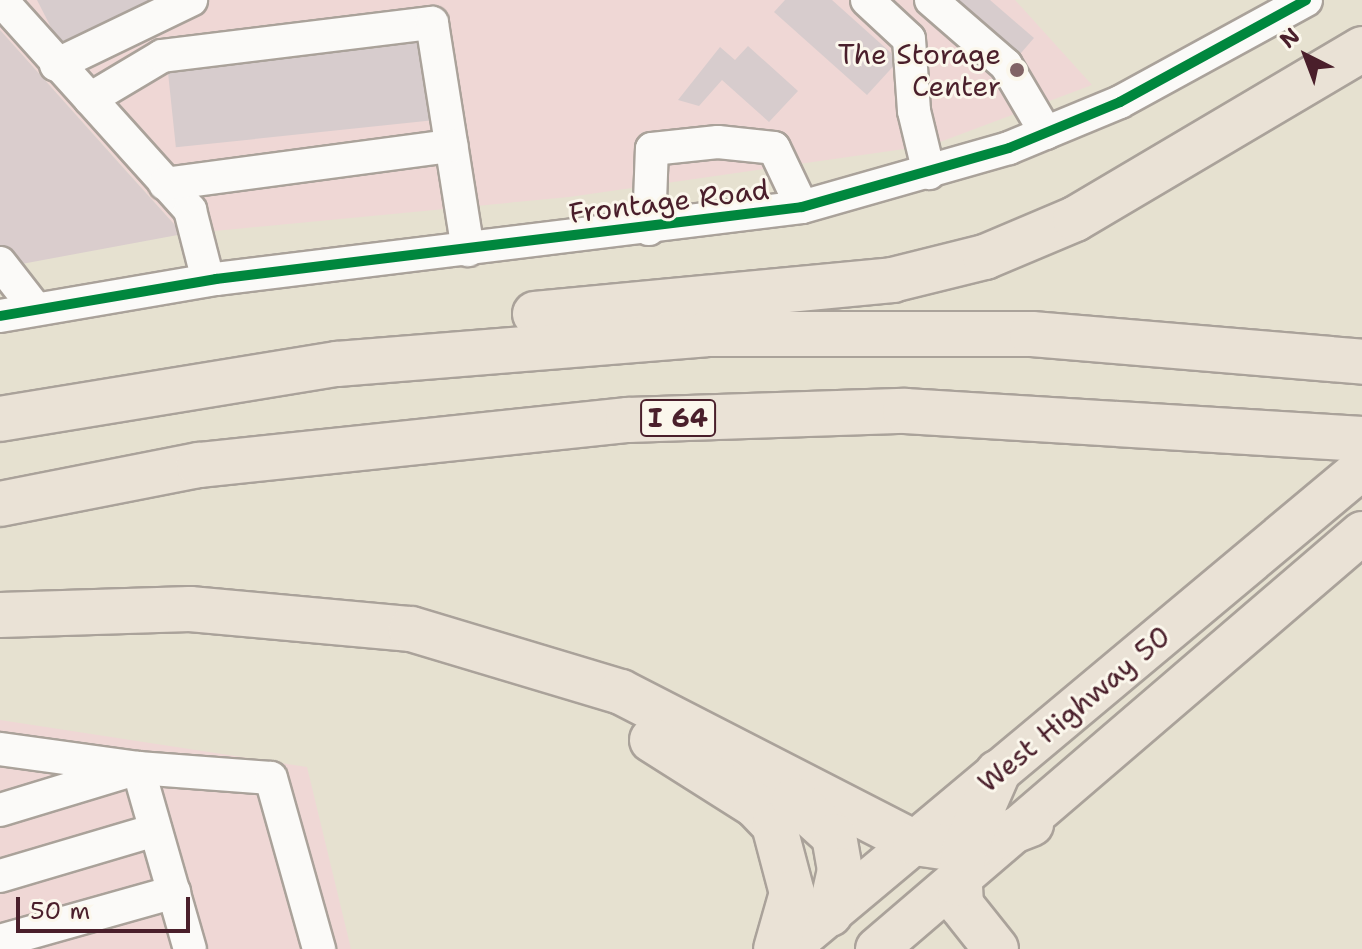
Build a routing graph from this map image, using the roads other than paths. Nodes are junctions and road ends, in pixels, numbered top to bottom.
1 (191, 0) edge
2 (867, 0) edge
3 (931, 0) edge
4 (1306, 0) edge
5 (3, 1) edge
6 (1362, 49) edge
7 (56, 65) junction
8 (90, 99) junction
9 (1046, 133) junction
10 (451, 146) junction
11 (929, 173) junction
12 (165, 184) junction
13 (802, 207) junction
14 (649, 229) junction
15 (468, 250) junction
16 (0, 263) edge
17 (208, 280) junction
18 (35, 308) junction
19 (0, 316) edge
20 (1362, 362) edge
21 (144, 391) junction
22 (0, 419) edge
23 (1362, 439) edge
24 (1348, 480) edge
25 (0, 504) edge
26 (1362, 533) edge
27 (0, 615) edge
28 (561, 671) junction
29 (0, 749) edge
30 (138, 768) junction
31 (768, 772) junction
32 (998, 772) junction
33 (0, 810) edge
34 (1031, 824) joint
35 (155, 830) junction
36 (915, 843) junction
37 (962, 867) junction
38 (0, 876) edge
39 (174, 892) junction
40 (830, 914) junction
41 (0, 941) edge
42 (190, 949) edge
43 (319, 949) edge
44 (776, 949) edge
45 (787, 949) edge
46 (806, 949) edge
47 (877, 949) edge
48 (996, 949) edge

1 - 7 street
2 - 11 street
3 - 9 street
4 - 9 street, Frontage Road
5 - 7 street
6 - 21 highway
7 - 8 street
8 - 10 street
8 - 12 street
9 - 11 street, Frontage Road
10 - 12 street
10 - 15 street
11 - 13 street, Frontage Road
12 - 17 street
13 - 14 street, Frontage Road
13 - 14 street
14 - 15 street, Frontage Road
15 - 17 street, Frontage Road
16 - 18 street
17 - 18 street, Frontage Road
18 - 19 street, Frontage Road
20 - 21 highway
21 - 22 highway
23 - 25 highway, I 64
24 - 32 main road, West Highway 50
26 - 34 main road, West Highway 50
27 - 28 highway
28 - 31 highway
28 - 44 highway
29 - 30 street
30 - 33 street
30 - 35 street
30 - 43 street
31 - 36 highway
31 - 40 highway
32 - 36 main road, West Highway 50
32 - 37 highway
34 - 37 highway
35 - 38 street
35 - 39 street
36 - 37 highway
36 - 40 main road, West Highway 50
37 - 47 main road
37 - 48 highway
39 - 41 street
39 - 42 street
40 - 45 main road, West Highway 50
40 - 46 main road

